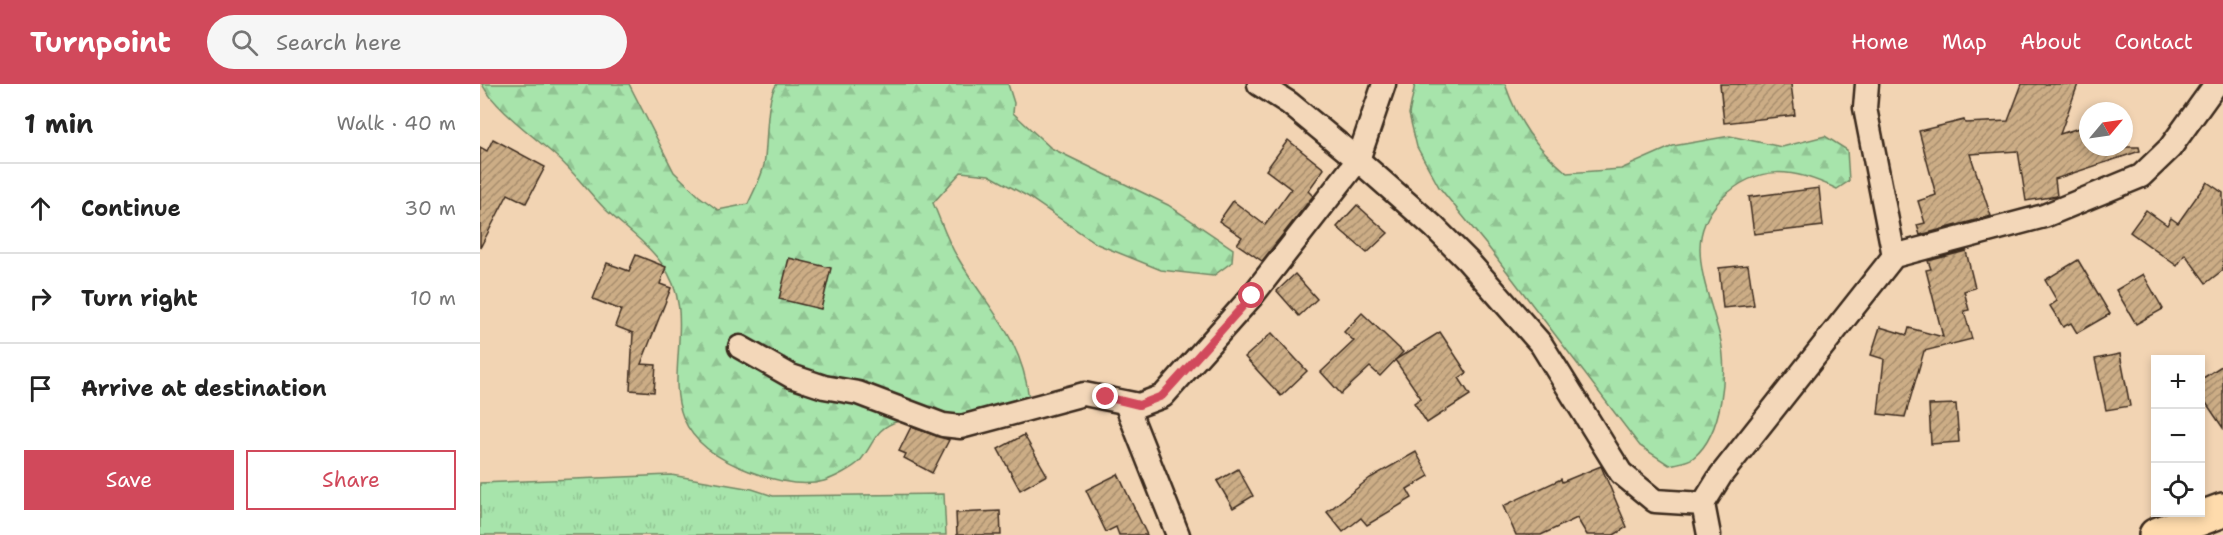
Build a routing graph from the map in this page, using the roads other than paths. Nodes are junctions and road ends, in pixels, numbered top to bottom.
1 (1259, 84) edge
2 (1384, 84) edge
3 (1867, 84) edge
4 (2213, 89) edge
5 (1358, 160) junction
6 (1894, 256) junction
7 (740, 347) dead end
8 (1126, 404) junction
9 (1702, 504) junction
10 (2223, 510) edge
11 (1179, 535) edge
12 (1709, 535) edge
13 (2156, 535) edge

1 - 5 street
2 - 5 street
3 - 6 street
4 - 6 street
5 - 8 street
5 - 9 street
6 - 9 street
7 - 8 street
8 - 11 street
9 - 12 street
10 - 13 highway

